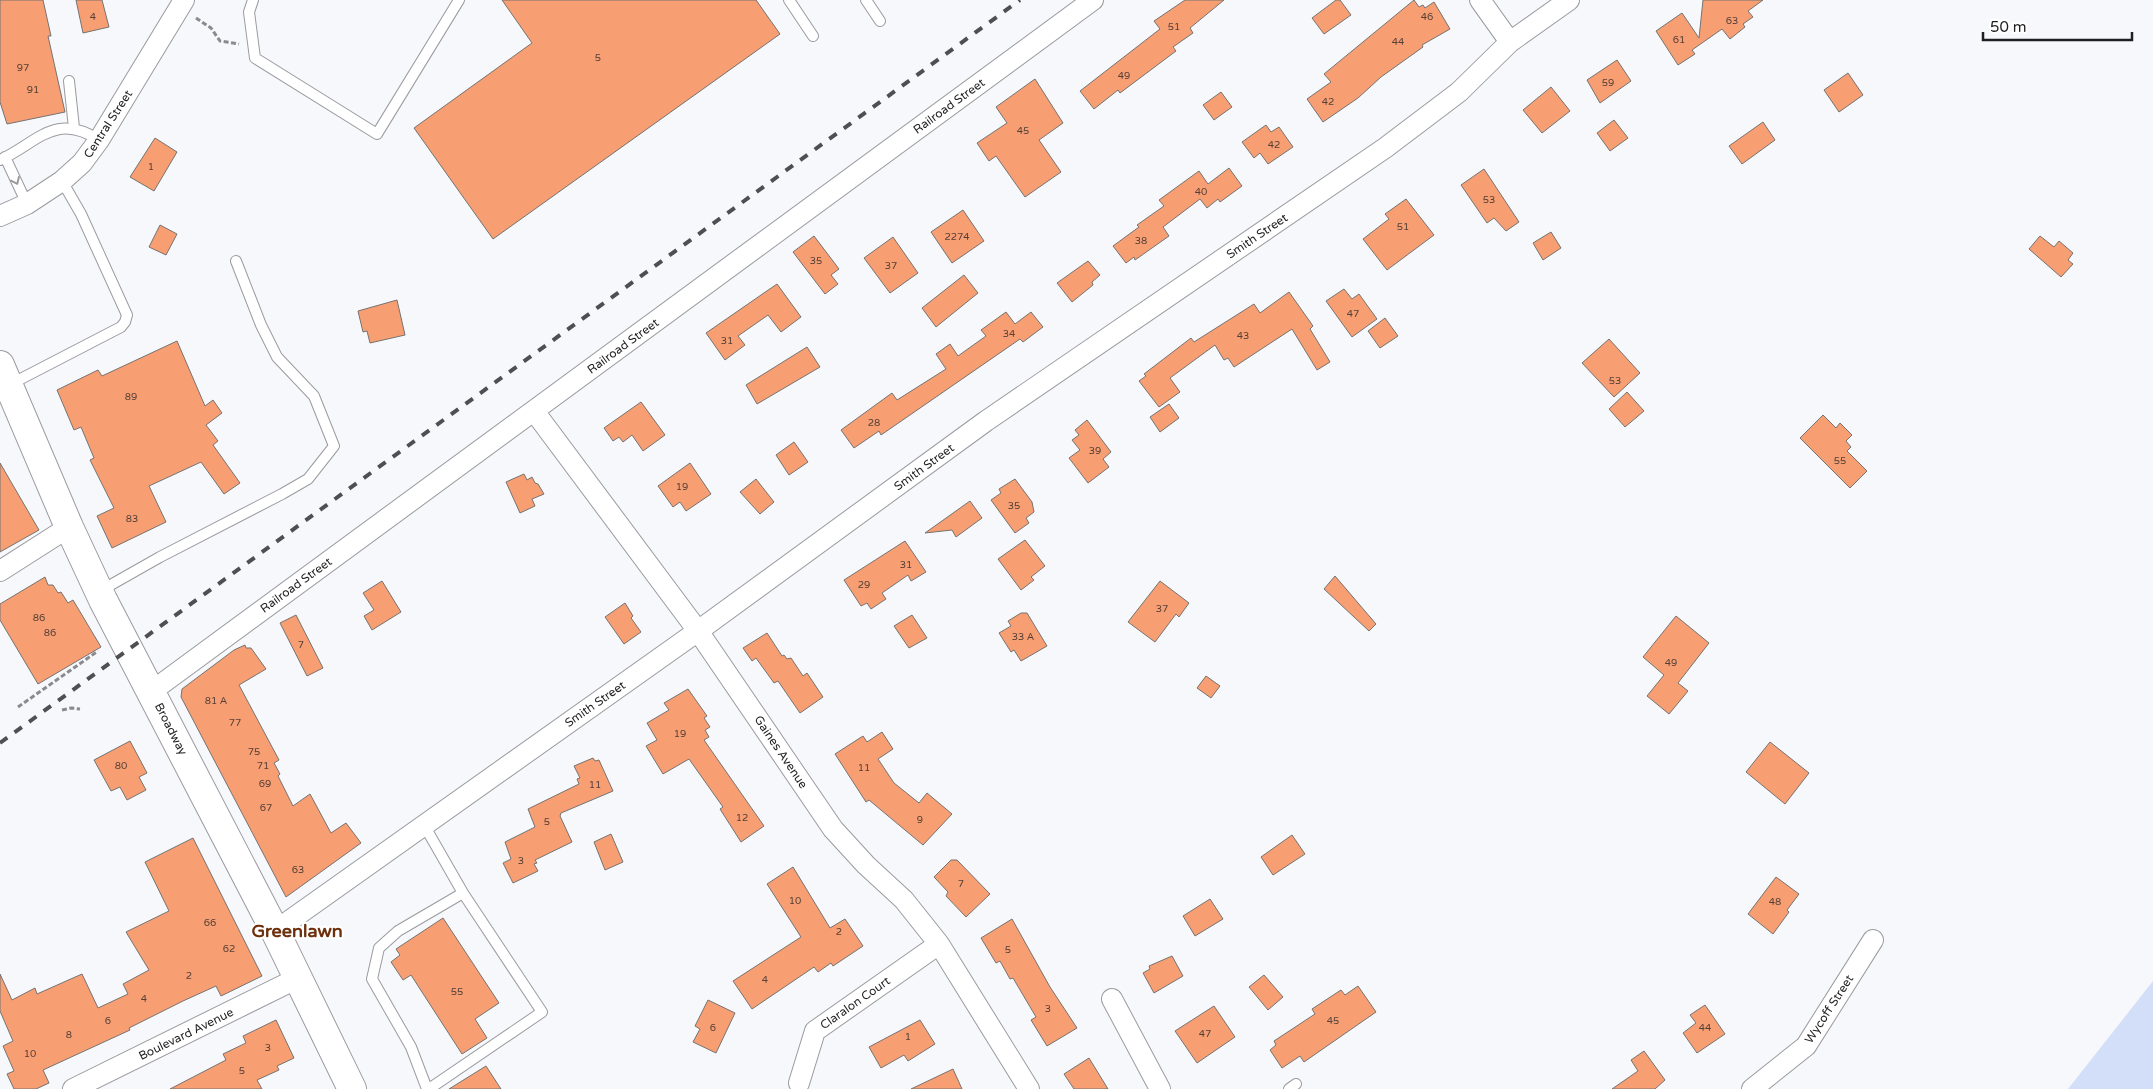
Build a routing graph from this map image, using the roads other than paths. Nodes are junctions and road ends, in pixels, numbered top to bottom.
1 (253, 0) edge
2 (459, 0) edge
3 (789, 0) edge
4 (866, 0) edge
5 (1093, 0) edge
6 (1480, 0) edge
7 (1569, 0) edge
8 (181, 5) edge
9 (880, 21) dead end
10 (813, 36) dead end
11 (1510, 42) junction
12 (69, 81) dead end
13 (74, 128) junction
14 (99, 140) junction
15 (2, 158) edge
16 (62, 181) junction
17 (26, 204) junction
18 (0, 216) edge
19 (236, 261) dead end
20 (4, 375) edge
21 (534, 411) junction
22 (68, 527) junction
23 (0, 571) edge
24 (99, 592) junction
25 (698, 631) junction
26 (152, 691) junction
27 (424, 825) junction
28 (463, 893) junction
29 (275, 931) junction
30 (1873, 940) dead end
31 (939, 944) junction
32 (298, 978) junction
33 (1112, 999) dead end
34 (799, 1083) dead end
35 (73, 1089) edge
36 (352, 1089) edge
37 (428, 1089) edge
38 (1029, 1089) edge
39 (1160, 1089) edge
40 (1752, 1089) edge

1 - 2 lane
3 - 10 lane
4 - 9 lane
5 - 21 street, Railroad Street
6 - 11 street
7 - 11 street, Smith Street
8 - 14 street, Central Street
11 - 25 street, Smith Street
12 - 13 lane
13 - 14 lane
13 - 15 lane
14 - 16 street, Central Street
15 -> 17 lane
16 - 17 street, Central Street
16 - 20 lane
17 - 18 street, Central Street
19 - 24 lane
20 - 22 main road, Broadway
21 - 25 street, Gaines Avenue
21 - 26 street, Railroad Street
22 - 23 street
22 - 24 main road, Broadway
24 - 26 main road, Broadway
25 - 27 street, Smith Street
25 - 31 street, Gaines Avenue
26 - 29 main road, Broadway
27 - 28 lane
27 - 29 street, Smith Street
28 - 37 lane
28 - 37 lane
29 - 32 main road, Broadway
30 - 40 street, Wycoff Street
31 - 34 street, Claralon Court
31 - 38 street, Gaines Avenue
32 - 35 street, Boulevard Avenue
32 - 36 main road, Broadway
33 - 39 street

